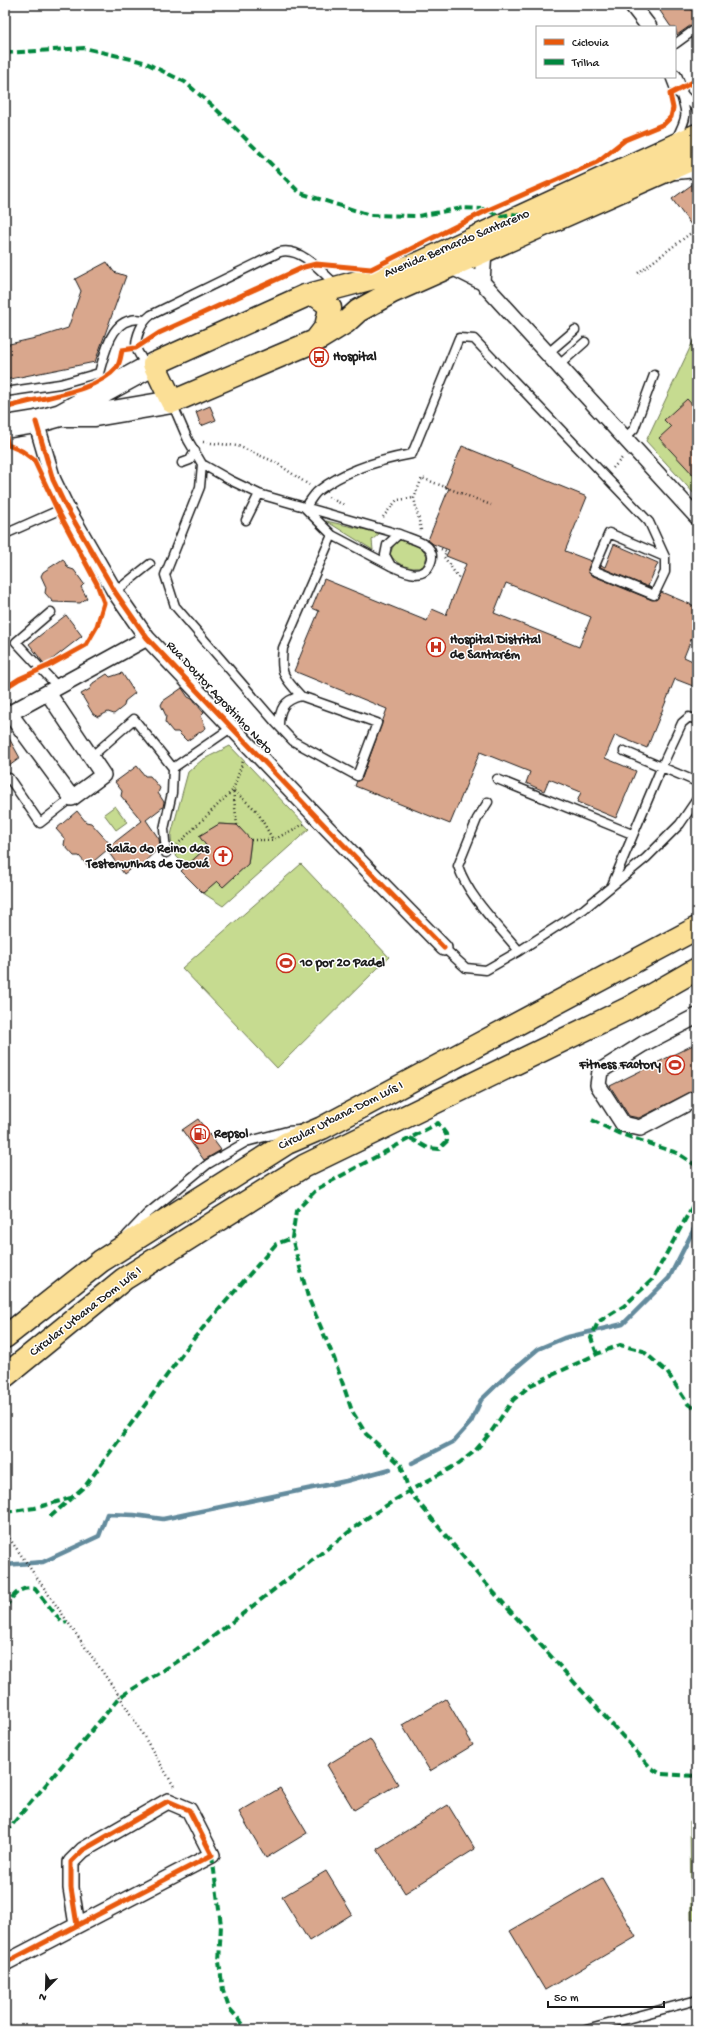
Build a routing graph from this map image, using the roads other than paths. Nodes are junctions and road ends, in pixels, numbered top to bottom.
1 (632, 5) edge
2 (648, 26) edge
3 (697, 28) edge
4 (676, 43) edge
5 (676, 83) edge
6 (697, 109) edge
7 (697, 135) edge
8 (672, 146) junction
9 (697, 157) edge
10 (697, 172) edge
11 (647, 179) junction
12 (484, 252) junction
13 (450, 266) junction
14 (482, 282) junction
15 (340, 288) junction
16 (314, 294) junction
17 (144, 320) junction
18 (575, 330) dead end
19 (315, 341) junction
20 (585, 342) dead end
21 (547, 354) junction
22 (151, 366) junction
23 (558, 366) junction
24 (654, 375) dead end
25 (5, 392) edge
26 (172, 402) junction
27 (61, 415) junction
28 (36, 422) junction
29 (5, 427) edge
30 (628, 442) junction
31 (195, 451) junction
32 (182, 463) dead end
33 (202, 464) junction
34 (259, 494) junction
35 (66, 507) junction
36 (305, 508) junction
37 (697, 517) edge
38 (246, 520) dead end
39 (5, 534) edge
40 (399, 534) junction
41 (332, 535) junction
42 (665, 557) junction
43 (150, 564) dead end
44 (391, 566) junction
45 (115, 592) junction
46 (51, 612) dead end
47 (147, 638) junction
48 (53, 690) junction
49 (301, 696) junction
50 (7, 715) edge
51 (697, 720) edge
52 (279, 726) junction
53 (231, 728) junction
54 (624, 751) dead end
55 (91, 757) junction
56 (662, 766) junction
57 (173, 768) junction
58 (497, 779) dead end
59 (5, 781) edge
60 (697, 782) edge
61 (72, 798) junction
62 (697, 799) edge
63 (488, 802) dead end
64 (632, 834) junction
65 (166, 853) dead end
66 (611, 885) junction
67 (697, 928) edge
68 (444, 948) joint
69 (519, 951) junction
70 (697, 969) edge
71 (697, 1016) edge
72 (697, 1098) edge
73 (5, 1336) edge
74 (5, 1376) edge
75 (77, 1925) junction
76 (5, 1963) edge
77 (697, 2000) edge
78 (586, 2030) edge

1 - 2 street
3 - 4 lane
5 - 6 lane
5 - 8 lane
7 - 8 main road, Avenida Bernardo Santareno
8 - 15 main road, Avenida Bernardo Santareno
9 - 11 main road, Avenida Bernardo Santareno
10 - 11 lane
11 - 12 main road, Avenida Bernardo Santareno
12 - 13 main road, Avenida Bernardo Santareno
12 - 14 street
13 - 14 street
13 - 19 main road, Avenida Bernardo Santareno
14 - 21 street
15 - 16 main road, Avenida Bernardo Santareno
15 - 17 lane
16 - 19 main road
16 - 22 main road, Avenida Bernardo Santareno
17 - 22 lane
17 - 25 lane
18 - 21 lane
19 - 26 main road, Avenida Bernardo Santareno
20 - 23 lane
21 - 23 street
22 - 26 main road
22 - 27 main road, Avenida Bernardo Santareno
23 - 30 street
24 - 30 lane
26 - 27 main road, Avenida Bernardo Santareno
26 - 31 lane
27 - 28 main road, Avenida Bernardo Santareno
28 - 29 main road, Avenida Bernardo Santareno
28 - 35 street, Rua Doutor Agostinho Neto
30 - 37 street
31 - 32 lane
31 - 33 lane
33 - 34 lane
33 - 52 lane
34 - 36 lane
34 - 38 lane
35 - 39 lane
35 - 45 street, Rua Doutor Agostinho Neto
36 - 40 lane
36 - 41 lane
36 - 42 lane
40 - 44 lane
40 - 44 lane
41 - 44 lane
41 - 49 lane
42 - 42 lane
43 - 45 lane
45 - 47 street, Rua Doutor Agostinho Neto
46 - 48 lane
47 - 48 street
47 - 53 street, Rua Doutor Agostinho Neto
48 - 50 street
48 - 55 street
49 - 52 lane
49 - 52 lane
50 - 61 street
51 - 56 lane
53 - 57 lane
53 - 68 street, Rua Doutor Agostinho Neto
54 - 56 lane
55 - 57 lane
55 - 61 street
56 - 60 lane
56 - 64 lane
57 - 65 lane
58 - 64 lane
59 - 61 lane
62 - 66 lane
63 - 69 lane
64 - 66 lane
66 - 69 lane
67 - 73 main road, Circular Urbana Dom Luís I
68 - 69 lane
70 - 74 main road, Circular Urbana Dom Luís I
71 - 72 street
75 - 75 street
75 - 76 street
77 - 78 lane

